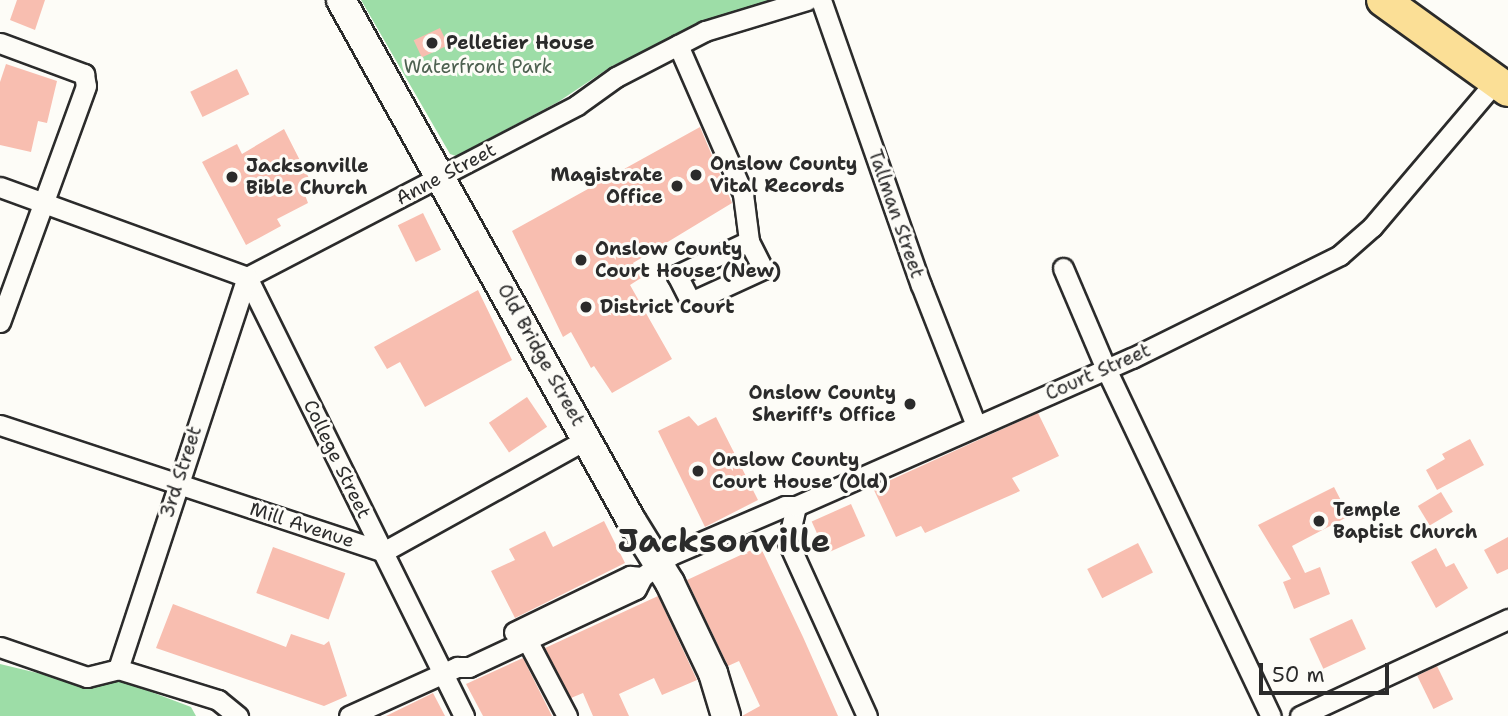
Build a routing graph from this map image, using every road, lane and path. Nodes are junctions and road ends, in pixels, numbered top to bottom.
1 (341, 0) edge
2 (807, 0) edge
3 (821, 0) edge
4 (1383, 0) edge
5 (0, 43) edge
6 (678, 45) junction
7 (1502, 86) edge
8 (443, 177) junction
9 (0, 187) edge
10 (44, 201) junction
11 (749, 241) dead end
12 (1063, 268) dead end
13 (247, 277) junction
14 (0, 323) edge
15 (1105, 369) junction
16 (0, 425) edge
17 (976, 425) junction
18 (587, 439) junction
19 (176, 485) junction
20 (796, 506) junction
21 (383, 552) junction
22 (652, 571) junction
23 (1508, 619) edge
24 (527, 640) junction
25 (0, 647) edge
26 (118, 668) junction
27 (450, 670) junction
28 (238, 716) edge
29 (349, 716) edge
30 (464, 716) edge
31 (567, 716) edge
32 (726, 716) edge
33 (867, 716) edge
34 (1271, 716) edge
35 (1300, 716) edge

1 - 8 main road, Old Bridge Street
2 - 6 street, Anne Street
3 - 17 street, Tallman Street
4 - 7 main road
5 - 10 street
6 - 8 street, Anne Street
6 - 11 street
7 - 15 street, Court Street
8 - 13 street, Anne Street
8 - 18 main road, Old Bridge Street
9 - 10 street
10 - 13 street
10 - 14 street
12 - 15 street
13 - 19 street, 3rd Street
13 - 21 street, College Street
15 - 17 street, Court Street
15 - 34 street
16 - 19 street, Mill Avenue
17 - 20 street, Court Street
18 - 21 street
18 - 22 main road, Old Bridge Street
19 - 21 street, Mill Avenue
19 - 26 street, 3rd Street
20 - 22 street, Court Street
20 - 33 street
21 - 27 street, College Street
22 - 24 street, Court Street
22 - 27 street, Court Street
22 - 32 main road, Old Bridge Street
23 - 35 street
24 - 27 street, Court Street
24 - 31 street
25 - 26 street
26 - 28 street
27 - 29 street, Court Street
27 - 30 street, College Street

